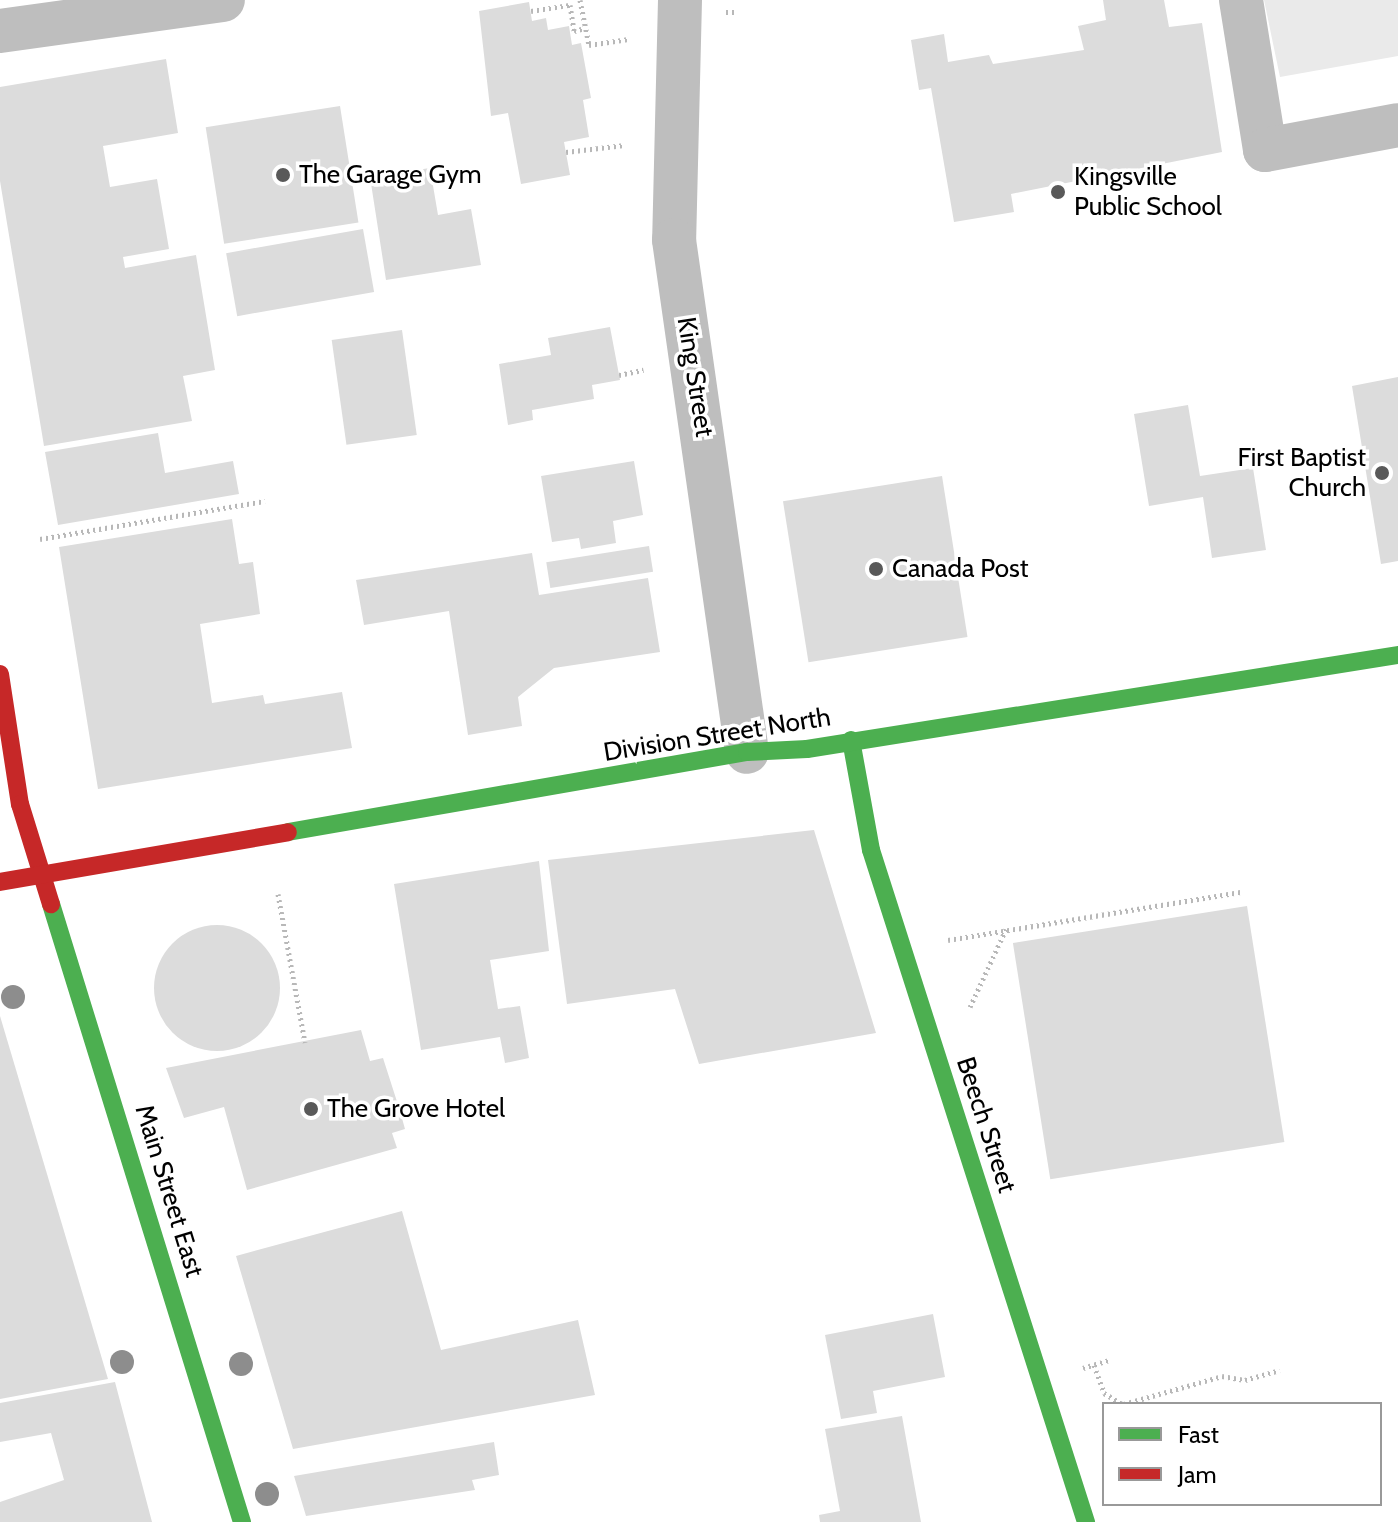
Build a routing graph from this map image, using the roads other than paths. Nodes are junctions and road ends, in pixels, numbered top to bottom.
1 (223, 0) edge
2 (680, 0) edge
3 (1241, 0) edge
4 (0, 31) edge
5 (1398, 125) edge
6 (1398, 655) edge
7 (0, 674) edge
8 (851, 740) junction
9 (747, 752) junction
10 (45, 876) junction
11 (0, 882) edge
12 (242, 1522) edge
13 (1086, 1522) edge

1 - 4 street
2 - 9 street, King Street
3 - 5 street
6 - 8 main road, Division Street North
7 - 10 main road, Main Street East
8 - 9 main road, Division Street North
8 - 13 main road, Beech Street
9 - 10 main road, Division Street North
10 - 11 main road, Division Street North
10 - 12 main road, Main Street East

